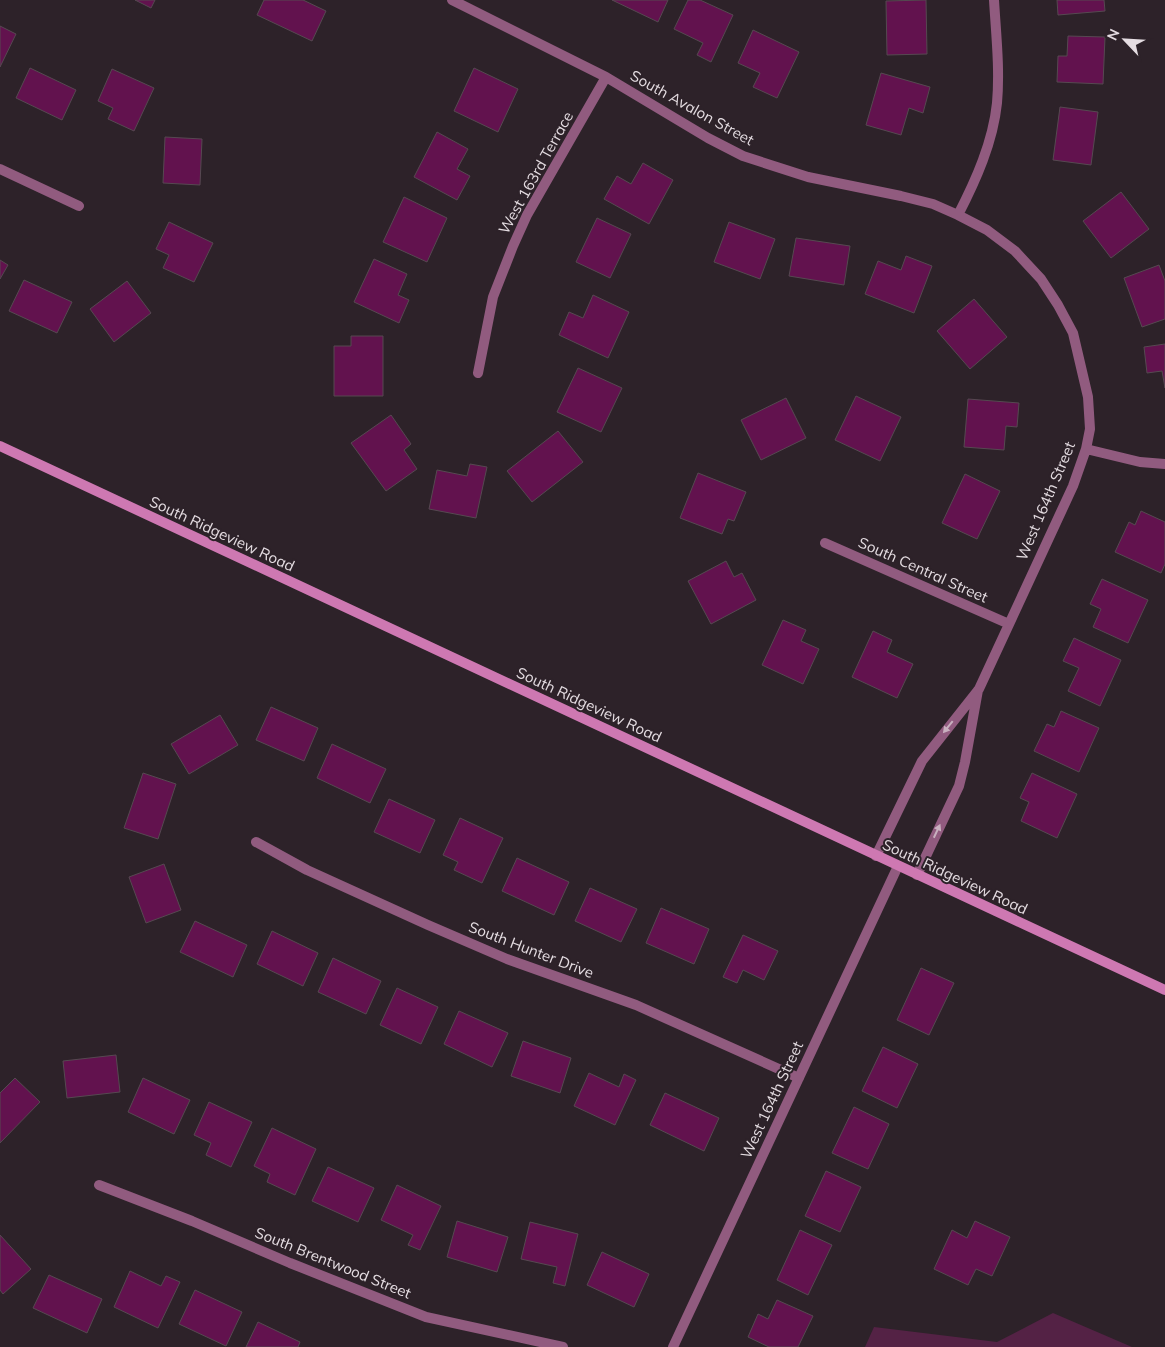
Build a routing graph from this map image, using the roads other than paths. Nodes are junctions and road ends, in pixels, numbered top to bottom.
1 (452, 0) edge
2 (994, 0) edge
3 (606, 77) junction
4 (0, 169) edge
5 (79, 206) dead end
6 (958, 215) junction
7 (478, 374) dead end
8 (0, 446) edge
9 (1086, 449) junction
10 (1165, 464) edge
11 (825, 543) dead end
12 (1008, 624) junction
13 (979, 689) junction
14 (256, 842) dead end
15 (876, 856) junction
16 (898, 866) junction
17 (917, 875) junction
18 (1165, 990) edge
19 (799, 1078) junction
20 (99, 1185) dead end
21 (563, 1347) edge
22 (673, 1347) edge

1 - 3 street, South Avalon Street
2 - 6 street
3 - 6 street, South Avalon Street
3 - 7 street, West 163rd Terrace
4 - 5 street
6 - 9 street, West 164th Street
8 - 15 main road, South Ridgeview Road
9 - 10 street
9 - 12 street, West 164th Street
11 - 12 street, South Central Street
12 - 13 street, West 164th Street
13 -> 15 street, West 164th Street
17 -> 13 street, West 164th Street
14 - 19 street, South Hunter Drive
15 - 16 main road, South Ridgeview Road
16 - 17 main road, South Ridgeview Road
16 - 19 street, West 164th Street
17 - 18 main road, South Ridgeview Road
19 - 22 street, West 164th Street
20 - 21 street, South Brentwood Street

